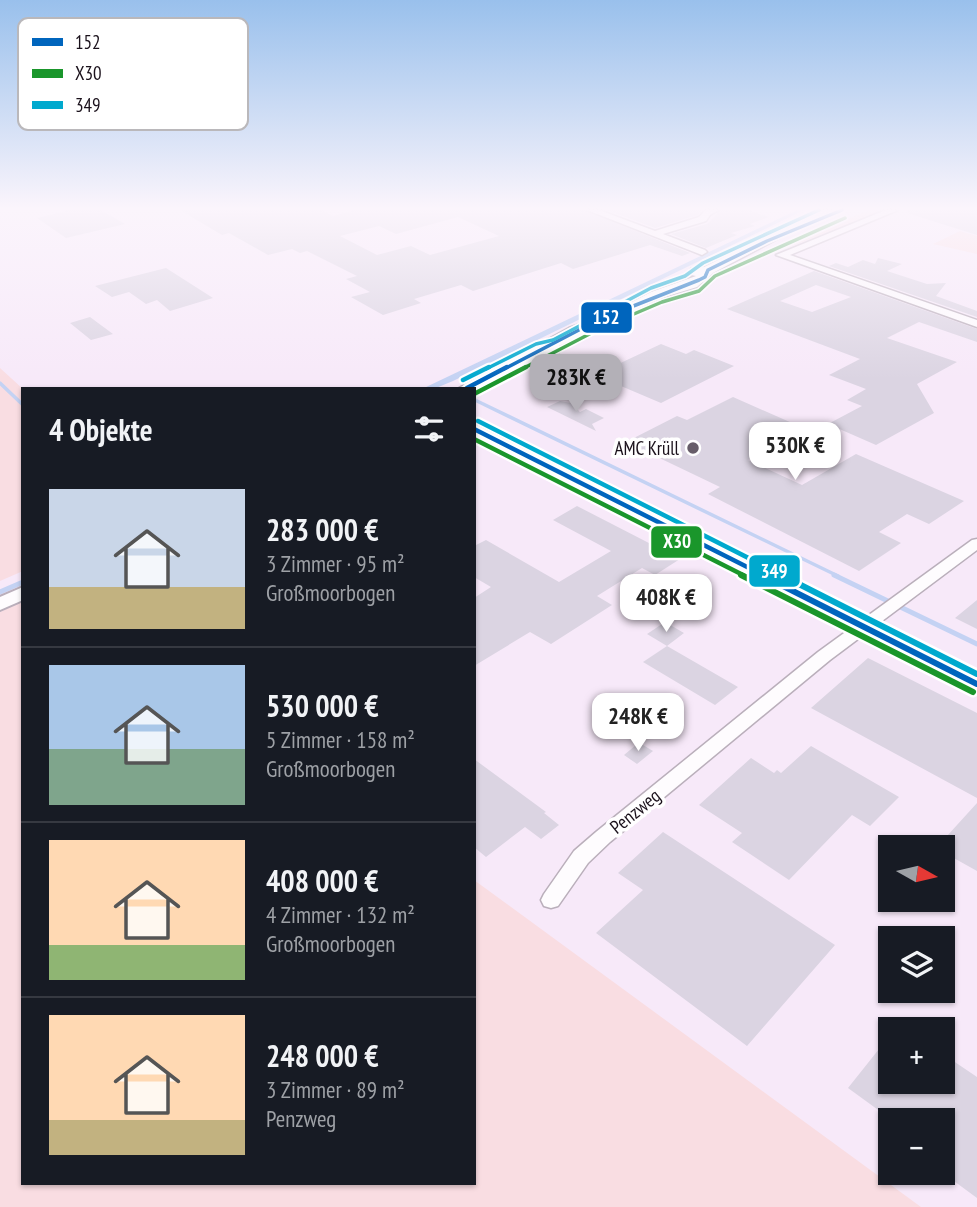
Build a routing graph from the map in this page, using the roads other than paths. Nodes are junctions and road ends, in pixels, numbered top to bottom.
1 (715, 266) edge
2 (809, 266) edge
3 (708, 270) junction
4 (658, 294) junction
5 (977, 324) edge
6 (469, 387) edge
7 (476, 430) edge
8 (977, 543) edge
9 (21, 594) edge
10 (0, 604) edge
11 (862, 627) junction
12 (977, 684) edge
13 (551, 900) dead end

1 - 3 main road
2 - 5 street
3 - 4 main road
3 - 4 main road
4 - 6 main road
7 - 11 main road
8 - 11 street, Penzweg
9 - 10 street
11 - 12 main road
11 - 13 street, Penzweg

